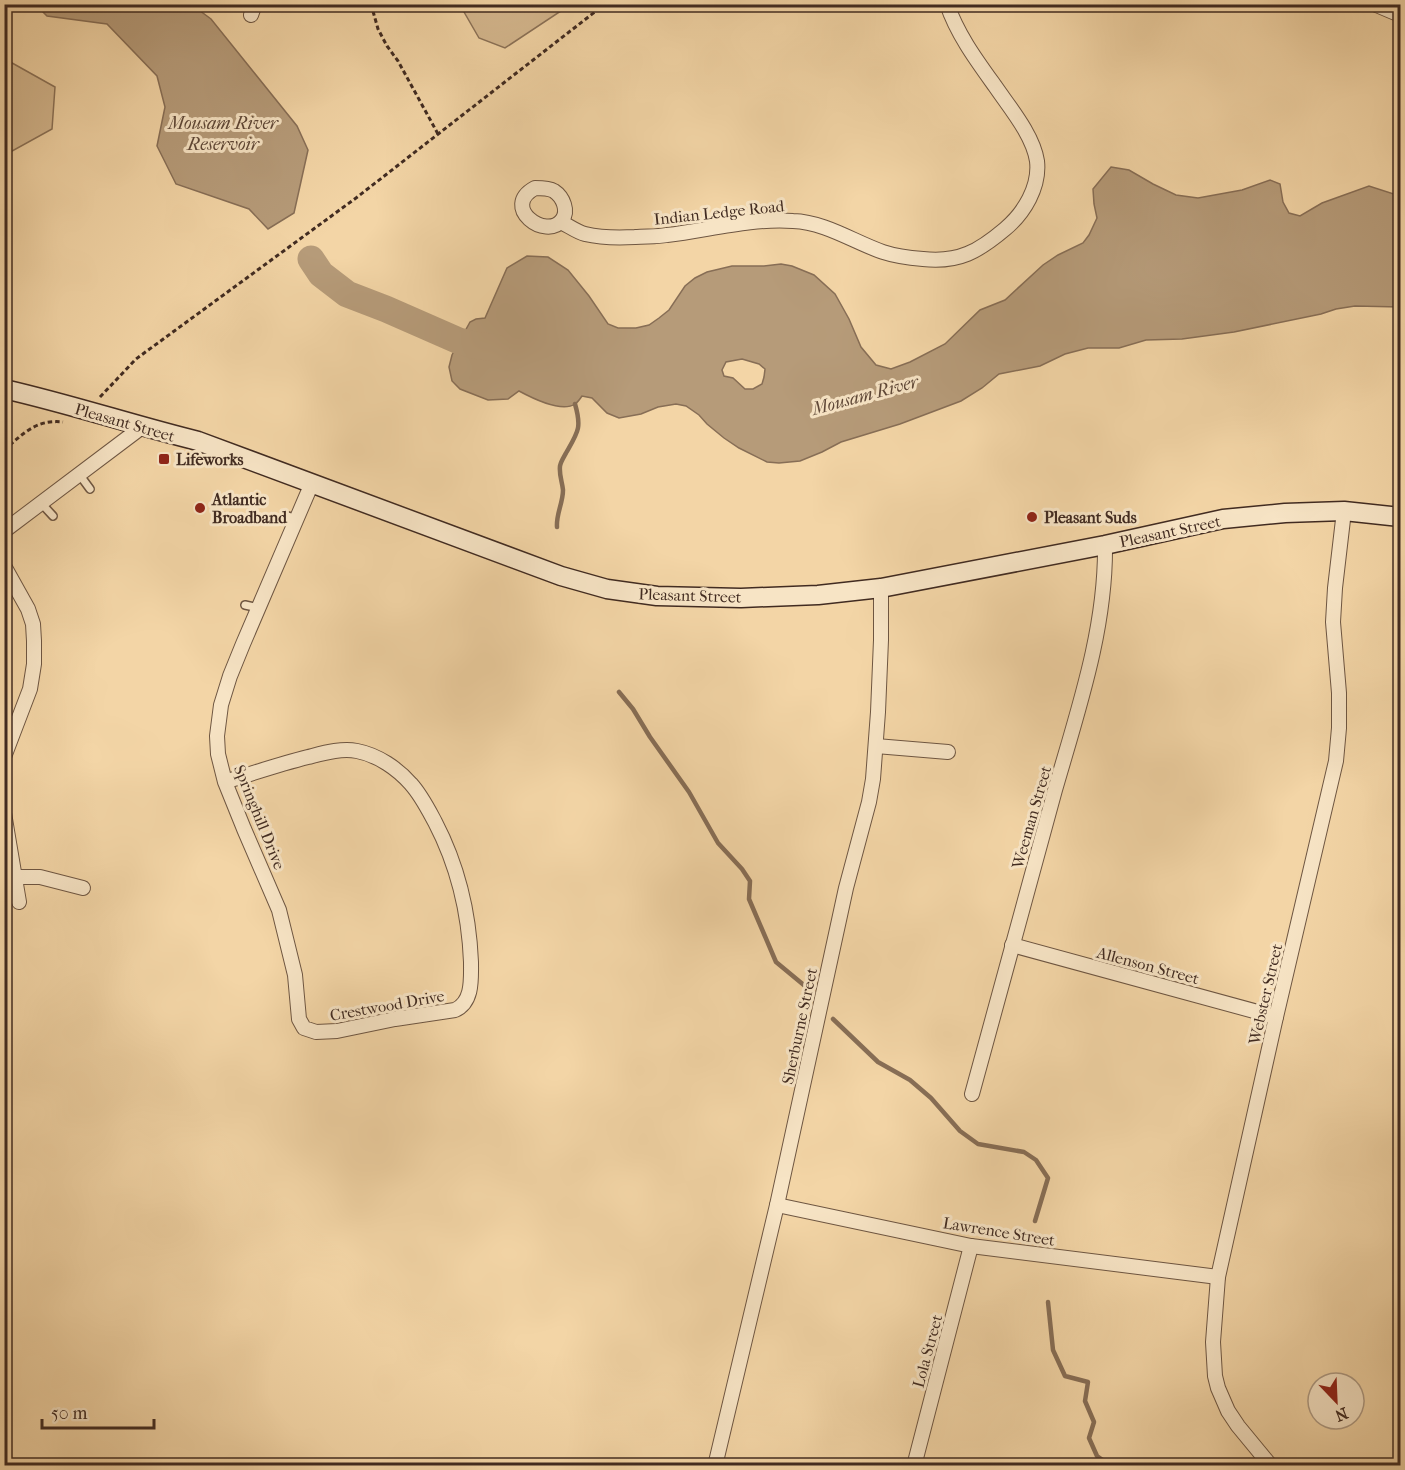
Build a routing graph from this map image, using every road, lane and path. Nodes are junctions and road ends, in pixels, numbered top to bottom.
1 (371, 4) edge
2 (605, 4) edge
3 (947, 4) edge
4 (1374, 4) edge
5 (1401, 15) edge
6 (438, 134) junction
7 (561, 222) dead end
8 (136, 359) dead end
9 (4, 389) edge
10 (142, 427) junction
11 (28, 430) dead end
12 (4, 450) edge
13 (79, 474) junction
14 (312, 483) junction
15 (90, 489) dead end
16 (41, 503) junction
17 (1344, 511) junction
18 (53, 516) dead end
19 (1401, 517) edge
20 (7, 526) edge
21 (1105, 545) junction
22 (4, 566) edge
23 (881, 588) junction
24 (876, 746) junction
25 (948, 752) dead end
26 (4, 757) edge
27 (225, 782) junction
28 (4, 813) edge
29 (16, 877) junction
30 (82, 888) dead end
31 (19, 902) dead end
32 (1012, 945) junction
33 (1276, 1017) junction
34 (308, 1030) joint
35 (972, 1094) dead end
36 (777, 1205) junction
37 (971, 1246) junction
38 (1218, 1277) junction
39 (715, 1466) edge
40 (914, 1466) edge
41 (1271, 1466) edge

1 - 6 path
2 - 6 path
3 - 7 street, Indian Ledge Road
4 - 5 street
6 - 8 path
9 - 10 main road, Pleasant Street
10 - 13 street
10 - 14 main road, Pleasant Street
11 - 12 path
13 - 15 lane
13 - 16 street
14 - 23 main road, Pleasant Street
14 - 27 street, Springhill Drive
16 - 18 lane
16 - 20 street
17 - 19 main road, Pleasant Street
17 - 21 main road, Pleasant Street
17 - 33 street, Webster Street
21 - 23 main road, Pleasant Street
21 - 32 street, Weeman Street
22 - 26 street
23 - 24 street, Sherburne Street
24 - 25 street
24 - 36 street, Sherburne Street
27 - 34 street, Springhill Drive
27 - 34 street, Crestwood Drive
28 - 29 street
29 - 30 street
29 - 31 street
32 - 33 street, Allenson Street
32 - 35 street, Weeman Street
33 - 38 street, Webster Street
36 - 37 street, Lawrence Street
36 - 39 street, Sherburne Street
37 - 38 street, Lawrence Street
37 - 40 street, Lola Street
38 - 41 street, Webster Street

